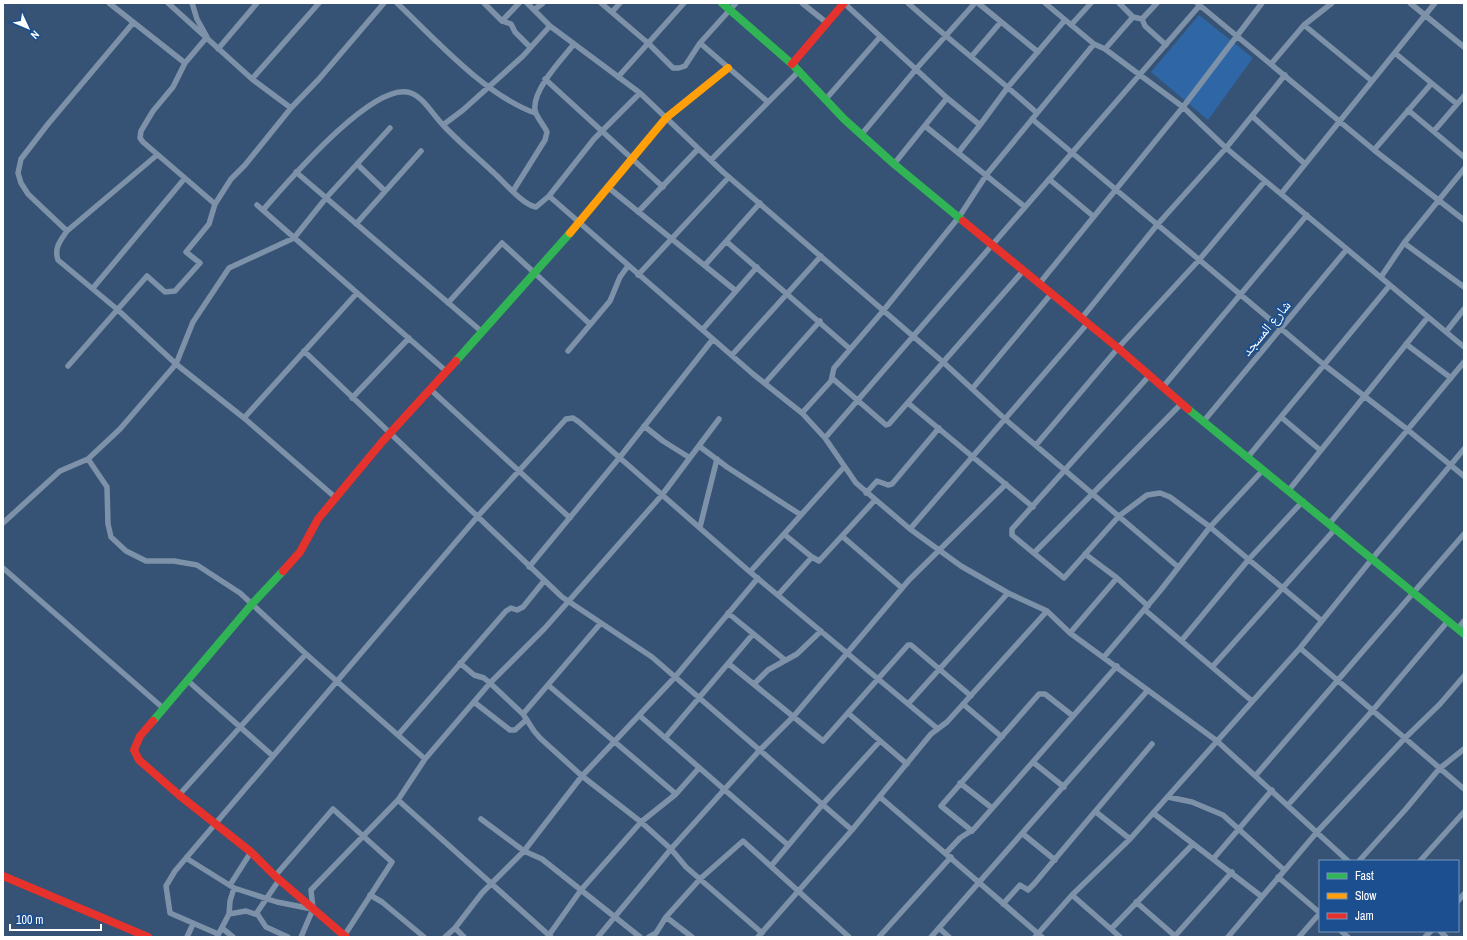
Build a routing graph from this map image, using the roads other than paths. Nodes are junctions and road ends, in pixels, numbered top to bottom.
1 (109, 3) edge
2 (168, 3) edge
3 (192, 3) edge
4 (257, 3) edge
5 (319, 3) edge
6 (384, 3) edge
7 (397, 3) edge
8 (484, 3) edge
9 (519, 3) edge
10 (527, 3) edge
11 (543, 3) edge
12 (600, 3) edge
13 (620, 3) edge
14 (722, 3) edge
15 (736, 3) edge
16 (802, 3) edge
17 (844, 3) edge
18 (908, 3) edge
19 (977, 3) edge
20 (1045, 3) edge
21 (1091, 3) edge
22 (1119, 3) edge
23 (1157, 3) edge
24 (1262, 3) edge
25 (1332, 3) edge
26 (1410, 3) edge
27 (1435, 3) edge
28 (679, 4) edge
29 (1199, 4) edge
30 (730, 9) junction
31 (534, 10) junction
32 (612, 12) junction
33 (1424, 15) junction
34 (1133, 17) junction
35 (1142, 19) junction
36 (1064, 20) junction
37 (502, 21) junction
38 (827, 23) junction
39 (1000, 23) junction
40 (132, 24) junction
41 (1071, 25) junction
42 (1304, 25) junction
43 (550, 26) junction
44 (1236, 35) junction
45 (207, 37) junction
46 (880, 37) junction
47 (946, 37) junction
48 (700, 43) junction
49 (574, 44) junction
50 (649, 44) junction
51 (1094, 44) junction
52 (1166, 45) junction
53 (530, 47) junction
54 (1464, 47) edge
55 (218, 49) junction
56 (1106, 49) junction
57 (1038, 52) junction
58 (1395, 53) junction
59 (970, 57) junction
60 (185, 63) junction
61 (792, 64) junction
62 (1271, 64) junction
63 (728, 68) junction
64 (917, 68) junction
65 (798, 72) junction
66 (1141, 75) junction
67 (1285, 75) junction
68 (618, 77) junction
69 (252, 79) junction
70 (545, 79) junction
71 (1372, 81) junction
72 (1431, 84) junction
73 (490, 86) junction
74 (1008, 87) junction
75 (640, 93) junction
76 (1464, 96) edge
77 (947, 98) junction
78 (825, 100) junction
79 (768, 102) junction
80 (1457, 104) junction
81 (1183, 107) junction
82 (290, 108) junction
83 (1408, 110) junction
84 (536, 113) junction
85 (1037, 113) junction
86 (1252, 116) junction
87 (666, 118) junction
88 (1032, 119) junction
89 (1340, 122) junction
90 (443, 125) junction
91 (980, 125) junction
92 (925, 126) junction
93 (390, 128) dead end
94 (1434, 131) junction
95 (602, 132) junction
96 (861, 135) junction
97 (1226, 148) junction
98 (698, 149) junction
99 (1374, 150) junction
100 (421, 151) dead end
101 (958, 153) junction
102 (1072, 153) junction
103 (157, 155) junction
104 (1464, 157) edge
105 (632, 159) junction
106 (711, 160) junction
107 (357, 164) junction
108 (894, 164) junction
109 (1305, 164) junction
110 (1464, 169) edge
111 (296, 172) junction
112 (987, 174) junction
113 (729, 177) junction
114 (185, 178) junction
115 (1049, 179) junction
116 (1265, 181) junction
117 (663, 187) junction
118 (609, 188) junction
119 (1115, 189) junction
120 (385, 191) junction
121 (513, 191) junction
122 (1281, 194) junction
123 (549, 196) junction
124 (326, 198) junction
125 (1438, 199) junction
126 (760, 203) junction
127 (215, 204) junction
128 (257, 205) dead end
129 (1025, 207) junction
130 (263, 210) junction
131 (638, 212) junction
132 (1307, 215) junction
133 (1093, 216) junction
134 (959, 217) junction
135 (1464, 220) edge
136 (579, 222) junction
137 (356, 224) junction
138 (1157, 225) junction
139 (67, 231) junction
140 (294, 238) junction
141 (672, 239) junction
142 (727, 242) junction
143 (1404, 243) junction
144 (993, 246) junction
145 (1347, 249) junction
146 (821, 256) junction
147 (1199, 260) junction
148 (705, 265) junction
149 (628, 266) junction
150 (757, 267) junction
151 (1023, 271) junction
152 (534, 273) junction
153 (638, 275) junction
154 (1381, 277) junction
155 (1039, 284) junction
156 (1390, 285) junction
157 (1464, 287) edge
158 (93, 288) junction
159 (736, 291) junction
160 (357, 293) junction
161 (788, 293) junction
162 (1051, 294) junction
163 (1241, 294) junction
164 (448, 303) junction
165 (1464, 309) edge
166 (118, 310) junction
167 (883, 311) junction
168 (1428, 317) junction
169 (1081, 319) junction
170 (820, 321) junction
171 (590, 324) junction
172 (1087, 324) junction
173 (703, 329) junction
174 (1281, 329) junction
175 (481, 331) junction
176 (1446, 332) junction
177 (914, 337) junction
178 (409, 338) junction
179 (713, 338) junction
180 (1406, 344) junction
181 (1464, 346) edge
182 (1118, 348) junction
183 (850, 349) junction
184 (568, 351) dead end
185 (304, 352) junction
186 (732, 355) junction
187 (943, 362) junction
188 (1464, 362) edge
189 (176, 364) junction
190 (1323, 364) junction
191 (68, 366) dead end
192 (446, 371) junction
193 (1149, 376) junction
194 (832, 378) junction
195 (1451, 378) junction
196 (765, 383) junction
197 (1162, 387) junction
198 (430, 389) junction
199 (972, 389) junction
200 (1363, 396) junction
201 (352, 398) junction
202 (858, 401) junction
203 (908, 403) junction
204 (1181, 404) junction
205 (802, 413) junction
206 (1281, 417) junction
207 (244, 418) junction
208 (719, 419) dead end
209 (1006, 420) junction
210 (1203, 422) junction
211 (644, 426) junction
212 (939, 428) junction
213 (1408, 430) junction
214 (390, 433) junction
215 (825, 438) junction
216 (1036, 445) junction
217 (699, 446) junction
218 (1464, 449) edge
219 (1320, 450) junction
220 (620, 457) junction
221 (973, 457) junction
222 (690, 458) junction
223 (1247, 458) junction
224 (88, 459) junction
225 (717, 459) junction
226 (844, 466) junction
227 (1452, 466) junction
228 (518, 470) junction
229 (1066, 470) junction
230 (1264, 470) junction
231 (1464, 476) edge
232 (1006, 484) junction
233 (1288, 490) junction
234 (866, 493) junction
235 (1091, 494) junction
236 (662, 495) junction
237 (336, 498) junction
238 (875, 500) junction
239 (1303, 501) junction
240 (1033, 507) junction
241 (801, 515) junction
242 (478, 516) junction
243 (1119, 516) junction
244 (570, 518) junction
245 (3, 523) edge
246 (1333, 526) junction
247 (700, 527) junction
248 (1210, 527) junction
249 (910, 529) junction
250 (784, 534) junction
251 (1464, 534) edge
252 (842, 536) junction
253 (939, 551) junction
254 (1034, 553) junction
255 (1085, 554) junction
256 (812, 557) junction
257 (1372, 559) junction
258 (1249, 560) junction
259 (1178, 566) junction
260 (529, 567) junction
261 (3, 568) edge
262 (750, 572) junction
263 (758, 578) junction
264 (1117, 578) junction
265 (544, 581) junction
266 (902, 588) junction
267 (1283, 589) junction
268 (1008, 593) junction
269 (1413, 593) junction
270 (778, 595) junction
271 (568, 602) junction
272 (252, 604) junction
273 (1146, 608) junction
274 (1047, 611) junction
275 (728, 613) junction
276 (1322, 621) junction
277 (1448, 621) junction
278 (1464, 621) edge
279 (600, 624) junction
280 (822, 631) junction
281 (1461, 632) edge
282 (1070, 633) junction
283 (753, 634) junction
284 (1182, 640) junction
285 (1300, 648) junction
286 (848, 653) junction
287 (306, 654) junction
288 (1104, 657) junction
289 (785, 660) junction
290 (460, 663) junction
291 (729, 664) junction
292 (1117, 666) junction
293 (1213, 666) junction
294 (940, 669) junction
295 (1464, 676) edge
296 (675, 677) junction
297 (878, 678) junction
298 (187, 680) junction
299 (1338, 680) junction
300 (337, 681) junction
301 (490, 683) junction
302 (754, 684) junction
303 (548, 685) junction
304 (1148, 690) junction
305 (971, 696) junction
306 (700, 699) junction
307 (1252, 701) junction
308 (474, 702) junction
309 (908, 704) junction
310 (963, 704) junction
311 (163, 708) junction
312 (1373, 710) junction
313 (523, 714) junction
314 (848, 714) junction
315 (640, 716) junction
316 (1073, 716) junction
317 (793, 717) junction
318 (526, 720) junction
319 (241, 728) junction
320 (938, 729) junction
321 (398, 735) junction
322 (1002, 736) junction
323 (665, 738) junction
324 (1405, 738) junction
325 (880, 741) junction
326 (1217, 741) junction
327 (614, 742) junction
328 (1152, 744) dead end
329 (1464, 749) edge
330 (759, 751) junction
331 (273, 756) junction
332 (425, 759) junction
333 (1033, 762) junction
334 (907, 764) junction
335 (699, 768) junction
336 (1438, 769) junction
337 (1256, 775) junction
338 (582, 776) junction
339 (960, 783) junction
340 (1064, 787) junction
341 (1464, 789) edge
342 (724, 790) junction
343 (1272, 790) junction
344 (676, 794) junction
345 (179, 795) junction
346 (880, 797) junction
347 (1168, 797) junction
348 (398, 800) junction
349 (822, 805) junction
350 (1288, 805) junction
351 (992, 808) junction
352 (1096, 812) junction
353 (1464, 812) edge
354 (1153, 813) junction
355 (481, 819) dead end
356 (641, 822) junction
357 (215, 823) junction
358 (1238, 828) junction
359 (852, 830) junction
360 (972, 831) junction
361 (1317, 832) junction
362 (1023, 834) junction
363 (364, 836) junction
364 (1130, 839) junction
365 (1193, 844) junction
366 (788, 845) junction
367 (671, 849) junction
368 (524, 851) junction
369 (251, 852) junction
370 (946, 853) junction
371 (951, 857) junction
372 (186, 858) junction
373 (1214, 858) junction
374 (1055, 860) junction
375 (1347, 860) edge
376 (1360, 860) edge
377 (1421, 860) edge
378 (771, 866) junction
379 (1284, 870) junction
380 (1232, 872) junction
381 (3, 876) edge
382 (1278, 877) junction
383 (277, 878) junction
384 (700, 879) junction
385 (980, 883) junction
386 (491, 884) junction
387 (232, 886) junction
388 (581, 890) junction
389 (800, 891) junction
390 (370, 895) junction
391 (1072, 895) junction
392 (1261, 896) junction
393 (267, 899) junction
394 (1136, 902) junction
395 (1003, 904) junction
396 (313, 909) junction
397 (1319, 912) edge
398 (229, 914) junction
399 (256, 914) junction
400 (1319, 914) edge
401 (616, 917) junction
402 (666, 917) junction
403 (193, 924) junction
404 (222, 928) junction
405 (455, 928) junction
406 (939, 928) junction
407 (1111, 929) junction
408 (760, 935) edge
409 (143, 936) edge
410 (217, 936) edge
411 (345, 936) edge
412 (550, 936) edge
413 (1038, 936) edge
414 (187, 937) edge
415 (233, 937) edge
416 (288, 937) edge
417 (301, 937) edge
418 (424, 937) edge
419 (445, 937) edge
420 (464, 937) edge
421 (598, 937) edge
422 (640, 937) edge
423 (649, 937) edge
424 (692, 937) edge
425 (849, 937) edge
426 (879, 937) edge
427 (931, 937) edge
428 (949, 937) edge
429 (1120, 937) edge
430 (1175, 937) edge
431 (1228, 937) edge
432 (1299, 937) edge

1 - 40 street
2 - 45 street
3 - 45 street
4 - 55 street
5 - 69 street
6 - 82 street
7 - 73 street
8 - 37 street
9 - 37 street
10 - 31 street
11 - 31 street
12 - 32 street
13 - 32 street
14 - 30 street
15 - 30 street
16 - 38 street
17 - 38 street
17 - 46 street
18 - 47 street
19 - 39 street
19 - 47 street
20 - 36 street
21 - 41 street
22 - 34 street
23 - 35 street
24 - 44 street
25 - 42 street
26 - 33 street
27 - 33 street
28 - 50 street
29 - 44 street
29 - 52 street
30 - 48 street
30 - 61 street
31 - 43 street
32 - 50 street
33 - 54 street
33 - 58 street
34 - 35 street
34 - 56 street
35 - 52 street
36 - 41 street
36 - 57 street
37 - 53 street
38 - 61 street
39 - 57 street
39 - 59 street
40 - 60 street
40 - 139 street
41 - 51 street
42 - 62 street
42 - 71 street
43 - 49 street
43 - 53 street
44 - 62 street
44 - 81 street
45 - 55 street
45 - 60 street
46 - 64 street
46 - 78 street
47 - 59 street
47 - 64 street
48 - 50 street
48 - 63 street
49 - 68 street
49 - 70 street
50 - 68 street
51 - 56 street
51 - 85 street
52 - 66 street
53 - 73 street
55 - 69 street
56 - 66 street
57 - 74 street
58 - 71 street
58 - 72 street
59 - 74 street
60 - 103 street
61 - 65 street
62 - 67 street
63 - 79 street
63 - 87 street
64 - 77 street
64 - 96 street
65 - 78 street
65 - 79 street
66 - 81 street
66 - 102 street
67 - 86 street
67 - 89 street
68 - 75 street
69 - 82 street
70 - 84 street
70 - 95 street
71 - 89 street
72 - 80 street
72 - 83 street
73 - 84 street
73 - 90 street
74 - 85 street
74 - 91 street
75 - 87 street
75 - 95 street
76 - 80 street
77 - 91 street
77 - 92 street
78 - 96 street
79 - 106 street
80 - 94 street
81 - 97 street
81 - 119 street
82 - 127 street
83 - 94 street
83 - 99 street
84 - 121 street
85 - 88 street
86 - 97 street
86 - 109 street
87 - 98 street
87 - 105 street
88 - 102 street
88 - 112 street
89 - 99 street
89 - 109 street
90 - 111 street
90 - 121 street
91 - 101 street
92 - 101 street
92 - 108 street
93 - 107 street
94 - 104 street
95 - 105 street
95 - 123 street
96 - 108 street
97 - 116 street
97 - 138 street
98 - 106 street
98 - 117 street
99 - 125 street
100 - 120 street
101 - 112 street
102 - 115 street
102 - 119 street
103 - 114 street
103 - 139 street
105 - 117 street
105 - 118 street
106 - 113 street
107 - 120 street
107 - 124 street
108 - 134 street
109 - 122 street
110 - 125 street
111 - 124 street
111 - 130 street
112 - 129 street
112 - 134 street
113 - 126 street
113 - 141 street
114 - 127 street
114 - 158 street
115 - 129 street
115 - 133 street
116 - 122 street
116 - 147 street
117 - 131 street
118 - 131 street
118 - 136 street
119 - 133 street
119 - 138 street
120 - 137 street
121 - 123 street
122 - 132 street
123 - 136 street
124 - 137 street
124 - 140 street
125 - 135 street
125 - 143 street
126 - 142 street
126 - 146 street
127 - 166 street
128 - 130 street
129 - 144 street
130 - 140 street
131 - 141 street
132 - 145 street
132 - 163 street
133 - 155 street
134 - 144 street
134 - 167 street
136 - 149 street
136 - 152 street
137 - 164 street
138 - 147 street
138 - 169 street
139 - 158 street
140 - 160 street
140 - 189 street
141 - 148 street
141 - 153 street
142 - 148 street
142 - 150 street
143 - 154 street
143 - 157 street
144 - 151 street
144 - 177 street
145 - 154 street
145 - 174 street, شارع المسجد
146 - 161 street
146 - 167 street
147 - 163 street
147 - 182 street
148 - 159 street
149 - 153 street
149 - 171 street
150 - 159 street
150 - 161 street
151 - 155 street
151 - 187 street
152 - 164 street
152 - 171 street
152 - 175 street
153 - 173 street
154 - 156 street
155 - 162 street
156 - 168 street
156 - 190 street
158 - 166 street
159 - 173 street
160 - 178 street
160 - 185 street
161 - 170 street
161 - 186 street
162 - 169 street
162 - 199 street
163 - 174 street
163 - 197 street
164 - 175 street
165 - 176 street
166 - 189 street
166 - 191 street
167 - 177 street
167 - 183 street
168 - 176 street
168 - 180 street
169 - 172 street
170 - 183 street
170 - 196 street
171 - 184 street
172 - 182 street
172 - 209 street
173 - 179 street
174 - 190 street
174 - 210 street, شارع المسجد
175 - 192 street
176 - 181 street
177 - 187 street
177 - 202 street
178 - 192 street
178 - 201 street
179 - 186 street
179 - 211 street
180 - 195 street
180 - 200 street
182 - 193 street
182 - 216 street
183 - 194 street
185 - 201 street
185 - 207 street
186 - 196 street
187 - 199 street
187 - 203 street
188 - 195 street
189 - 207 street
189 - 224 street
190 - 200 street
190 - 206 street
192 - 198 street
193 - 197 street
193 - 229 street
194 - 202 street
194 - 205 street
195 - 213 street
196 - 205 street
197 - 204 street
198 - 214 street
198 - 228 street
199 - 209 street
200 - 213 street
200 - 219 street
201 - 214 street
202 - 203 street
202 - 215 street
203 - 212 street
204 - 210 street
204 - 235 street
205 - 215 street
206 - 219 street
206 - 223 street
207 - 237 street
208 - 217 street
209 - 216 street
209 - 221 street
210 - 223 street
211 - 220 street
211 - 222 street
212 - 221 street
212 - 234 street
213 - 227 street
213 - 246 street
214 - 237 street
214 - 242 street
215 - 226 street
216 - 229 street
217 - 222 street
217 - 225 street
218 - 227 street
219 - 233 street
220 - 228 street
220 - 236 street
220 - 244 street
221 - 232 street
221 - 249 street
222 - 236 street
223 - 230 street
224 - 245 street
224 - 272 street
225 - 241 street
225 - 247 street
226 - 234 street
226 - 241 street
227 - 231 street
227 - 257 street
228 - 242 street
228 - 244 street
229 - 235 street
229 - 240 street
230 - 233 street
230 - 248 street
232 - 240 street
232 - 253 street
233 - 239 street
234 - 238 street
235 - 243 street
235 - 254 street
236 - 247 street
236 - 271 street
237 - 272 street
238 - 249 street
238 - 252 street
239 - 246 street
239 - 258 street
240 - 254 street
241 - 250 street
242 - 260 street
242 - 300 street
243 - 248 street
243 - 255 street
243 - 259 street
244 - 260 street
246 - 257 street
246 - 267 street
247 - 262 street
248 - 258 street
248 - 259 street
249 - 253 street
250 - 256 street
250 - 262 street
251 - 269 street
252 - 256 street
252 - 266 street
253 - 266 street
253 - 268 street
254 - 255 street
255 - 264 street
256 - 270 street
257 - 269 street
257 - 276 street
258 - 267 street
258 - 284 street
259 - 273 street
260 - 265 street
261 - 311 street
262 - 263 street
263 - 270 street
263 - 275 street
264 - 273 street
264 - 282 street
265 - 271 street
265 - 290 street
266 - 286 street
267 - 276 street
267 - 293 street
268 - 274 street
268 - 294 street
269 - 277 street
269 - 299 street
270 - 280 street
271 - 279 street
271 - 301 street
272 - 287 street
272 - 298 street
273 - 284 street
273 - 288 street
274 - 282 street
274 - 305 street
275 - 283 street
275 - 296 street
276 - 285 street
277 - 281 street
277 - 312 street
278 - 281 street
279 - 296 street
279 - 303 street
280 - 286 street
280 - 289 street
282 - 288 street
283 - 289 street
283 - 291 street
284 - 293 street
285 - 299 street
285 - 307 street
286 - 297 street
286 - 317 street
287 - 300 street
287 - 319 street
288 - 292 street
289 - 302 street
290 - 301 street
290 - 321 street
291 - 302 street
291 - 306 street
292 - 304 street
292 - 316 street
293 - 307 street
294 - 297 street
294 - 305 street
294 - 309 street
295 - 324 street
296 - 306 street
296 - 315 street
297 - 309 street
297 - 314 street
298 - 311 street
298 - 319 street
299 - 312 street
299 - 337 street
300 - 321 street
300 - 331 street
301 - 308 street
301 - 313 street
302 - 317 street
303 - 313 street
303 - 327 street
304 - 326 street
304 - 340 street
305 - 310 street
306 - 323 street
306 - 330 street
307 - 326 street
308 - 318 street
308 - 332 street
309 - 320 street
310 - 320 street
310 - 322 street
311 - 345 street
312 - 324 street
312 - 350 street
313 - 318 street
314 - 317 street
314 - 325 street
315 - 323 street
315 - 327 street
316 - 322 street
316 - 333 street
317 - 330 street
318 - 338 street
319 - 331 street
319 - 345 street
320 - 334 street
321 - 332 street
322 - 339 street
323 - 335 street
324 - 336 street
324 - 361 street
325 - 334 street
325 - 349 street
326 - 337 street
326 - 347 street
327 - 338 street
327 - 344 street
328 - 352 street
329 - 336 street
330 - 342 street
330 - 349 street
331 - 357 street
332 - 348 street
333 - 340 street
333 - 351 street
334 - 346 street
335 - 342 street
335 - 344 street
336 - 341 street
336 - 376 street
337 - 343 street
338 - 356 street
338 - 368 street
339 - 351 street
339 - 360 street
340 - 362 street
342 - 366 street
342 - 367 street
343 - 350 street
343 - 358 street
344 - 356 street
345 - 357 street
346 - 359 street
346 - 370 street
347 - 354 street
347 - 358 street
348 - 363 street
348 - 386 street
349 - 359 street
349 - 366 street
350 - 361 street
351 - 360 street
352 - 364 street
352 - 374 street
353 - 377 street
354 - 364 street
354 - 365 street
355 - 368 street
356 - 367 street
356 - 388 street
357 - 369 street
357 - 372 street
358 - 373 street
358 - 379 street
359 - 389 street
360 - 370 street
361 - 375 street
361 - 379 street
362 - 374 street
362 - 385 street
363 - 383 street
363 - 390 street
363 - 396 street
364 - 391 street
365 - 373 street
365 - 394 street
366 - 378 street
367 - 384 street
367 - 401 street
368 - 386 street
368 - 388 street
369 - 383 street
369 - 387 street
370 - 371 street
371 - 385 street
371 - 426 street
372 - 387 street
372 - 403 street
373 - 380 street
374 - 395 street
378 - 384 street
378 - 389 street
379 - 382 street
380 - 392 street
380 - 430 street
381 - 409 street
382 - 392 street
382 - 397 street
383 - 393 street
383 - 396 street
384 - 402 street
384 - 408 street
385 - 395 street
385 - 406 street
386 - 405 street
386 - 412 street
387 - 393 street
387 - 398 street
388 - 401 street
388 - 412 street
389 - 408 street
389 - 425 street
390 - 411 street
390 - 418 street
391 - 407 street
391 - 413 street
392 - 431 street
393 - 396 street
393 - 399 street
394 - 407 street
394 - 430 street
395 - 413 street
396 - 411 street
396 - 417 street
398 - 399 street
398 - 404 street
399 - 416 street
400 - 432 street
401 - 421 street
401 - 422 street
402 - 423 street
402 - 424 street
403 - 410 street
403 - 414 street
404 - 410 street
404 - 415 street
405 - 419 street
405 - 420 street
406 - 427 street
406 - 428 street
407 - 429 street

